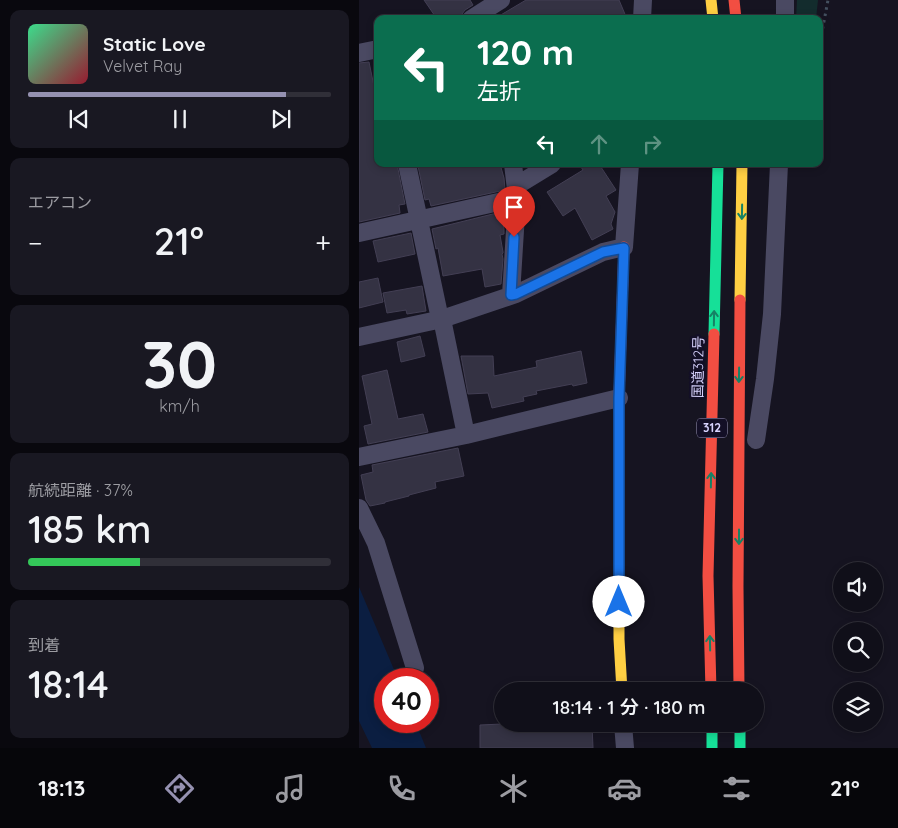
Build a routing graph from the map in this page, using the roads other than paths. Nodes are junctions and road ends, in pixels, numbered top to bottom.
1 (643, 0) edge
2 (711, 0) edge
3 (734, 0) edge
4 (785, 0) edge
5 (489, 3) edge
6 (476, 15) edge
7 (642, 15) edge
8 (713, 15) edge
9 (736, 15) edge
10 (785, 15) edge
11 (374, 50) edge
12 (359, 53) edge
13 (408, 167) edge
14 (513, 167) edge
15 (549, 167) edge
16 (630, 167) edge
17 (718, 167) edge
18 (742, 167) edge
19 (779, 167) edge
20 (516, 192) junction
21 (419, 220) junction
22 (359, 233) edge
23 (624, 248) junction
24 (511, 295) junction
25 (441, 319) junction
26 (359, 338) edge
27 (619, 398) junction
28 (466, 435) junction
29 (756, 440) dead end
30 (359, 457) edge
31 (359, 508) edge
32 (415, 668) dead end
33 (621, 682) edge
34 (711, 682) edge
35 (739, 682) edge
36 (624, 732) edge
37 (712, 732) edge
38 (740, 732) edge
39 (625, 748) edge
40 (712, 748) edge
41 (740, 748) edge

1 - 7 street
2 - 8 main road
3 - 9 main road
4 - 10 street
5 - 6 street
11 - 12 street
13 - 21 street
14 - 20 street
15 - 20 street
16 - 23 street
34 -> 17 main road, 国道312号 / 312
18 -> 35 main road, 312
19 - 29 street
20 - 21 street
20 - 24 street
21 - 22 street
21 - 25 street
23 - 24 street
23 - 27 main road
24 - 25 street
25 - 26 street
25 - 28 street
27 - 28 street
27 - 33 main road
28 - 30 street
31 - 32 street
36 - 39 street
37 - 40 main road
38 - 41 main road

